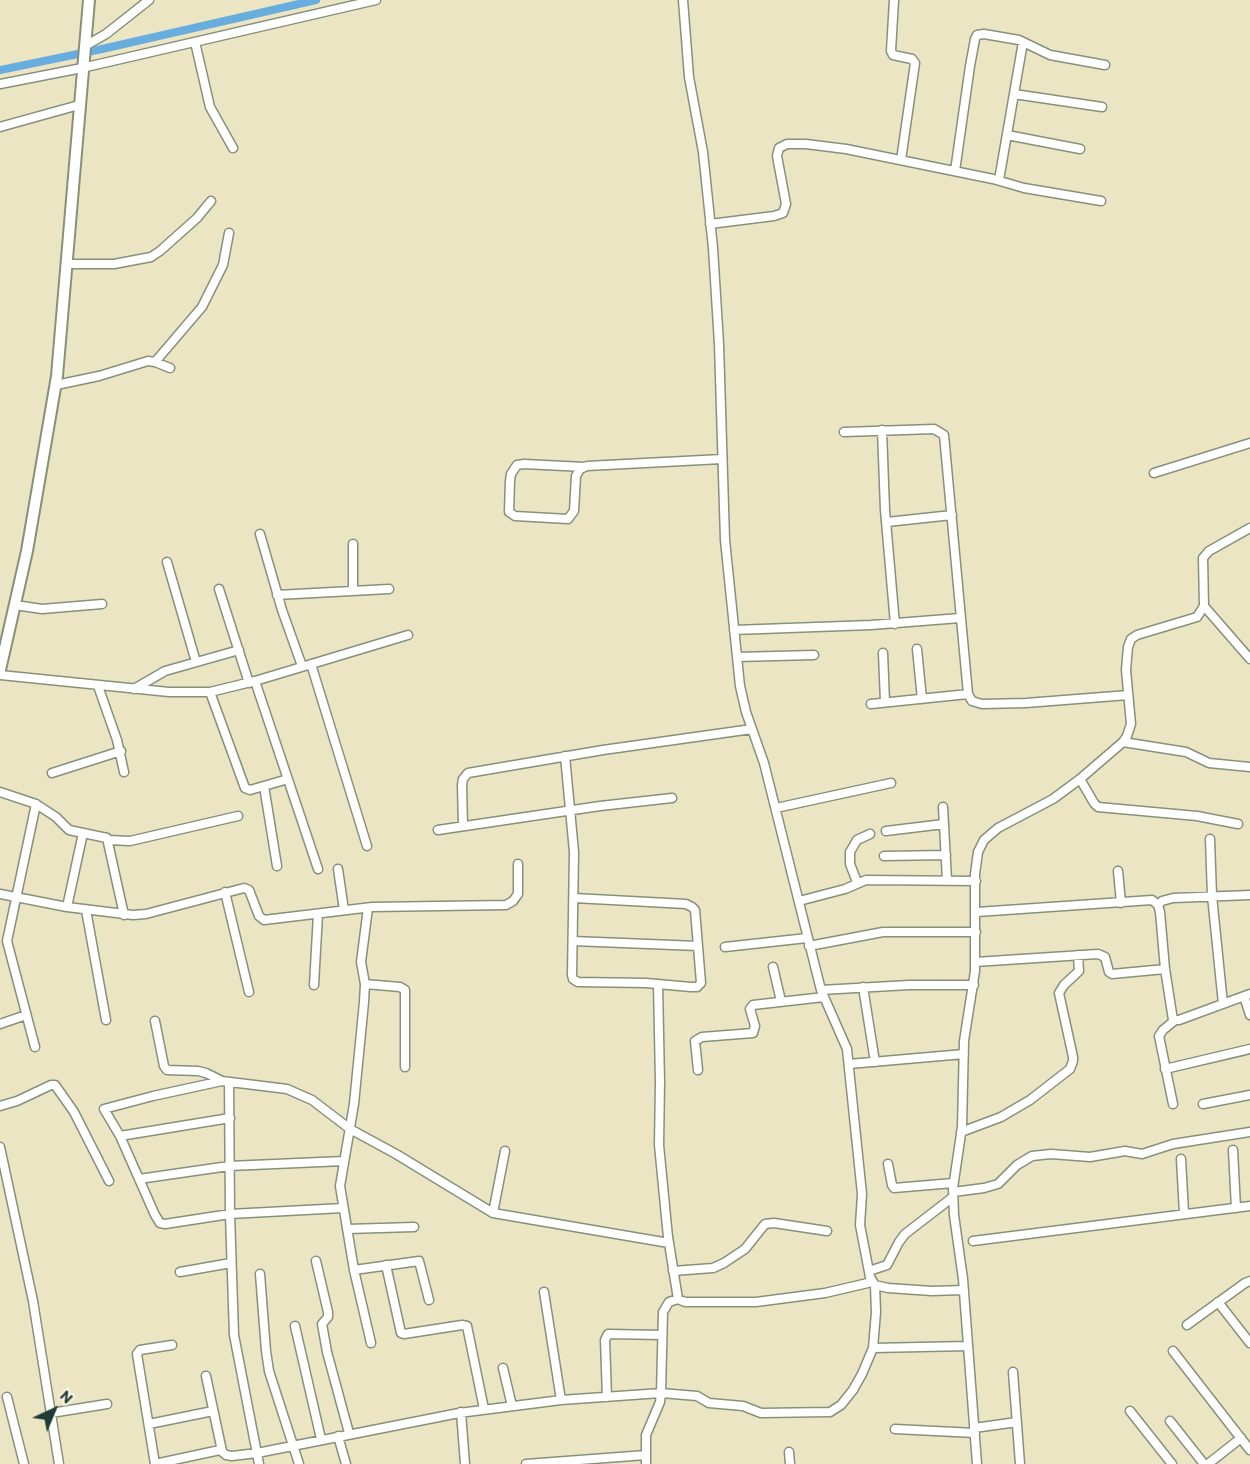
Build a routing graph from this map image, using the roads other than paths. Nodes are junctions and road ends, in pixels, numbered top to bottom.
1 (89, 0) edge
2 (149, 0) edge
3 (376, 0) edge
4 (683, 0) edge
5 (894, 0) edge
6 (195, 42) junction
7 (1023, 42) junction
8 (85, 47) junction
9 (83, 64) junction
10 (1105, 65) dead end
11 (0, 84) edge
12 (1014, 94) junction
13 (79, 105) junction
14 (1102, 107) dead end
15 (0, 127) edge
16 (1007, 135) junction
17 (233, 148) dead end
18 (1080, 149) dead end
19 (901, 160) junction
20 (955, 171) junction
21 (999, 180) junction
22 (211, 201) dead end
23 (1101, 201) dead end
24 (710, 224) junction
25 (229, 233) dead end
26 (66, 264) junction
27 (155, 362) junction
28 (170, 368) dead end
29 (56, 385) junction
30 (882, 430) junction
31 (844, 432) dead end
32 (1250, 443) edge
33 (722, 459) junction
34 (584, 467) junction
35 (1154, 473) dead end
36 (952, 515) junction
37 (887, 522) junction
38 (1250, 528) edge
39 (260, 534) dead end
40 (352, 544) dead end
41 (167, 562) dead end
42 (219, 589) dead end
43 (389, 589) dead end
44 (353, 591) junction
45 (277, 595) junction
46 (102, 604) dead end
47 (15, 605) junction
48 (1204, 606) junction
49 (960, 618) junction
50 (896, 624) junction
51 (734, 630) junction
52 (408, 635) dead end
53 (917, 649) dead end
54 (239, 650) junction
55 (884, 653) dead end
56 (814, 655) dead end
57 (737, 657) junction
58 (1250, 659) edge
59 (196, 662) junction
60 (307, 665) junction
61 (0, 670) edge
62 (0, 675) edge
63 (252, 682) junction
64 (98, 686) junction
65 (134, 689) junction
66 (210, 692) junction
67 (968, 694) junction
68 (1128, 695) junction
69 (922, 699) junction
70 (885, 702) junction
71 (871, 704) dead end
72 (752, 729) junction
73 (1123, 742) junction
74 (121, 751) junction
75 (564, 756) junction
76 (1250, 767) edge
77 (124, 772) dead end
78 (52, 773) dead end
79 (288, 779) junction
80 (1080, 780) junction
81 (891, 783) dead end
82 (264, 786) junction
83 (0, 792) edge
84 (672, 798) dead end
85 (36, 804) junction
86 (943, 807) dead end
87 (776, 808) junction
88 (570, 810) junction
89 (238, 816) dead end
90 (944, 824) junction
91 (1238, 824) dead end
92 (463, 826) junction
93 (438, 830) dead end
94 (886, 831) dead end
95 (83, 833) junction
96 (870, 834) dead end
97 (1210, 838) dead end
98 (108, 840) junction
99 (367, 846) dead end
100 (946, 855) junction
101 (884, 856) dead end
102 (518, 864) dead end
103 (277, 866) dead end
104 (338, 869) dead end
105 (318, 870) dead end
106 (1118, 871) dead end
107 (947, 880) junction
108 (971, 881) junction
109 (857, 882) junction
110 (225, 892) junction
111 (0, 894) edge
112 (1250, 895) edge
113 (1212, 896) junction
114 (16, 898) junction
115 (573, 898) junction
116 (799, 901) junction
117 (1120, 903) junction
118 (1158, 905) junction
119 (67, 907) junction
120 (368, 908) junction
121 (86, 910) junction
122 (344, 910) junction
123 (977, 912) junction
124 (318, 914) junction
125 (124, 915) junction
126 (976, 932) junction
127 (573, 941) junction
128 (808, 942) junction
129 (698, 946) junction
130 (725, 947) dead end
131 (1078, 955) junction
132 (975, 962) junction
133 (773, 967) dead end
134 (1165, 969) junction
135 (365, 984) junction
136 (658, 984) junction
137 (314, 985) dead end
138 (974, 985) junction
139 (862, 987) junction
140 (249, 992) dead end
141 (822, 994) junction
142 (1247, 995) edge
143 (781, 1001) junction
144 (1223, 1004) junction
145 (26, 1015) junction
146 (1250, 1015) edge
147 (106, 1020) dead end
148 (155, 1021) dead end
149 (1174, 1021) junction
150 (0, 1024) edge
151 (35, 1047) dead end
152 (1250, 1049) edge
153 (964, 1054) junction
154 (875, 1062) junction
155 (849, 1064) junction
156 (405, 1067) dead end
157 (1165, 1069) junction
158 (698, 1070) dead end
159 (226, 1081) junction
160 (1250, 1095) edge
161 (1173, 1104) dead end
162 (1203, 1104) dead end
163 (0, 1106) edge
164 (230, 1118) junction
165 (350, 1129) junction
166 (961, 1132) junction
167 (1250, 1132) edge
168 (120, 1136) junction
169 (0, 1148) edge
170 (1233, 1150) dead end
171 (505, 1151) dead end
172 (1181, 1159) dead end
173 (344, 1161) junction
174 (888, 1164) dead end
175 (229, 1166) junction
176 (139, 1179) junction
177 (109, 1181) dead end
178 (953, 1191) junction
179 (1250, 1206) edge
180 (343, 1208) junction
181 (1236, 1208) junction
182 (493, 1213) junction
183 (230, 1214) junction
184 (1184, 1214) junction
185 (414, 1227) dead end
186 (347, 1229) junction
187 (827, 1231) dead end
188 (973, 1241) dead end
189 (669, 1243) junction
190 (316, 1261) dead end
191 (231, 1263) junction
192 (386, 1265) junction
193 (354, 1270) junction
194 (673, 1271) junction
195 (868, 1271) junction
196 (180, 1272) dead end
197 (260, 1274) dead end
198 (1250, 1281) edge
199 (873, 1284) junction
200 (964, 1290) junction
201 (544, 1292) dead end
202 (678, 1299) junction
203 (429, 1300) dead end
204 (1218, 1302) junction
205 (1187, 1325) dead end
206 (295, 1326) dead end
207 (662, 1335) junction
208 (371, 1342) dead end
209 (1250, 1343) edge
210 (172, 1346) dead end
211 (968, 1346) junction
212 (873, 1348) junction
213 (1173, 1351) dead end
214 (503, 1368) dead end
215 (1013, 1372) dead end
216 (206, 1376) dead end
217 (661, 1393) junction
218 (7, 1397) dead end
219 (607, 1397) junction
220 (561, 1400) junction
221 (107, 1404) dead end
222 (512, 1406) junction
223 (484, 1409) junction
224 (213, 1411) junction
225 (1130, 1411) dead end
226 (461, 1412) junction
227 (51, 1413) junction
228 (1170, 1421) dead end
229 (1017, 1422) junction
230 (149, 1424) junction
231 (895, 1429) dead end
232 (974, 1431) junction
233 (349, 1433) junction
234 (338, 1436) junction
235 (1240, 1438) junction
236 (321, 1439) junction
237 (292, 1445) junction
238 (1250, 1450) edge
239 (222, 1451) junction
240 (789, 1452) dead end
241 (257, 1453) junction
242 (646, 1459) edge
243 (24, 1464) edge
244 (59, 1464) edge
245 (155, 1464) edge
246 (258, 1464) edge
247 (299, 1464) edge
248 (346, 1464) edge
249 (465, 1464) edge
250 (526, 1464) edge
251 (790, 1464) edge
252 (977, 1464) edge
253 (1020, 1464) edge
254 (1172, 1464) edge
255 (1206, 1464) edge

1 - 8 street
2 - 8 street
3 - 6 street
4 - 24 street
5 - 19 street
6 - 9 street
6 - 17 street
7 - 10 street
7 - 12 street
7 - 20 street
8 - 9 street
9 - 11 street
9 - 13 street
12 - 14 street
12 - 16 street
13 - 15 street
13 - 26 street
16 - 18 street
16 - 21 street
19 - 20 street
19 - 24 street
20 - 21 street
21 - 23 street
22 - 26 street
24 - 33 street
25 - 27 street
26 - 29 street
27 - 28 street
27 - 29 street
29 - 47 street
30 - 31 street
30 - 36 street
30 - 37 street
32 - 35 street
33 - 34 street
33 - 51 street
34 - 34 street
36 - 37 street
36 - 49 street
37 - 50 street
38 - 48 street
39 - 45 street
40 - 44 street
41 - 59 street
42 - 54 street
43 - 44 street
44 - 45 street
45 - 60 street
46 - 47 street
47 - 61 street
48 - 58 street
48 - 68 street
49 - 50 street
49 - 67 street
50 - 51 street
51 - 57 street
52 - 60 street
53 - 69 street
54 - 59 street
54 - 63 street
55 - 70 street
56 - 57 street
57 - 72 street
59 - 65 street
60 - 63 street
60 - 99 street
62 - 64 street
63 - 66 street
63 - 79 street
64 - 65 street
64 - 74 street
65 - 66 street
66 - 82 street
67 - 68 street
67 - 69 street
68 - 73 street
69 - 70 street
70 - 71 street
72 - 75 street
72 - 87 street
73 - 76 street
73 - 80 street
74 - 77 street
74 - 78 street
75 - 88 street
75 - 92 street
79 - 82 street
79 - 105 street
80 - 91 street
80 - 108 street
81 - 87 street
82 - 103 street
83 - 85 street
84 - 88 street
85 - 95 street
85 - 114 street
86 - 90 street
87 - 116 street
88 - 92 street
88 - 115 street
89 - 98 street
90 - 94 street
90 - 100 street
92 - 93 street
95 - 98 street
95 - 119 street
96 - 109 street
97 - 113 street
98 - 125 street
100 - 101 street
100 - 107 street
102 - 120 street
104 - 122 street
106 - 117 street
107 - 108 street
107 - 109 street
108 - 123 street
109 - 116 street
110 - 124 street
110 - 125 street
110 - 140 street
111 - 114 street
112 - 113 street
113 - 118 street
113 - 144 street
114 - 119 street
114 - 145 street
115 - 127 street
115 - 129 street
116 - 128 street
117 - 118 street
117 - 123 street
118 - 134 street
119 - 121 street
120 - 122 street
120 - 135 street
121 - 125 street
121 - 147 street
122 - 124 street
123 - 126 street
124 - 137 street
126 - 128 street
126 - 132 street
127 - 129 street
127 - 136 street
128 - 130 street
128 - 141 street
129 - 136 street
131 - 132 street
131 - 134 street
131 - 166 street
132 - 138 street
133 - 143 street
134 - 149 street
135 - 156 street
135 - 165 street
136 - 189 street
138 - 139 street
138 - 153 street
139 - 141 street
139 - 154 street
141 - 143 street
141 - 155 street
142 - 144 street
142 - 146 street
143 - 158 street
144 - 149 street
145 - 150 street
145 - 151 street
148 - 159 street
149 - 157 street
152 - 157 street
153 - 154 street
153 - 166 street
154 - 155 street
155 - 195 street
157 - 161 street
159 - 164 street
159 - 165 street
159 - 168 street
160 - 162 street
163 - 177 street
164 - 168 street
164 - 175 street
165 - 173 street
165 - 182 street
166 - 178 street
167 - 178 street
168 - 176 street
169 - 227 street
170 - 181 street
171 - 182 street
172 - 184 street
173 - 175 street
173 - 180 street
174 - 178 street
175 - 176 street
175 - 183 street
176 - 183 street
178 - 195 street
178 - 200 street
179 - 181 street
180 - 183 street
180 - 186 street
181 - 184 street
182 - 189 street
183 - 191 street
184 - 188 street
185 - 186 street
186 - 193 street
187 - 194 street
189 - 194 street
190 - 233 street
191 - 196 street
191 - 241 street
192 - 193 street
192 - 203 street
192 - 223 street
193 - 208 street
194 - 202 street
195 - 199 street
197 - 237 street
198 - 204 street
199 - 200 street
199 - 202 street
199 - 212 street
200 - 211 street
201 - 220 street
202 - 207 street
204 - 205 street
204 - 209 street
206 - 236 street
207 - 217 street
207 - 219 street
210 - 230 street
211 - 212 street
211 - 232 street
212 - 217 street
213 - 235 street
214 - 222 street
215 - 229 street
216 - 224 street
217 - 219 street
217 - 242 street
218 - 243 street
219 - 220 street
220 - 222 street
221 - 227 street
222 - 223 street
223 - 226 street
224 - 230 street
224 - 239 street
225 - 254 street
226 - 233 street
226 - 249 street
227 - 244 street
228 - 255 street
229 - 232 street
229 - 253 street
230 - 245 street
231 - 232 street
232 - 252 street
233 - 234 street
234 - 236 street
234 - 248 street
235 - 238 street
235 - 255 street
236 - 237 street
237 - 241 street
237 - 247 street
239 - 241 street
239 - 245 street
240 - 251 street
241 - 246 street
242 - 250 street

